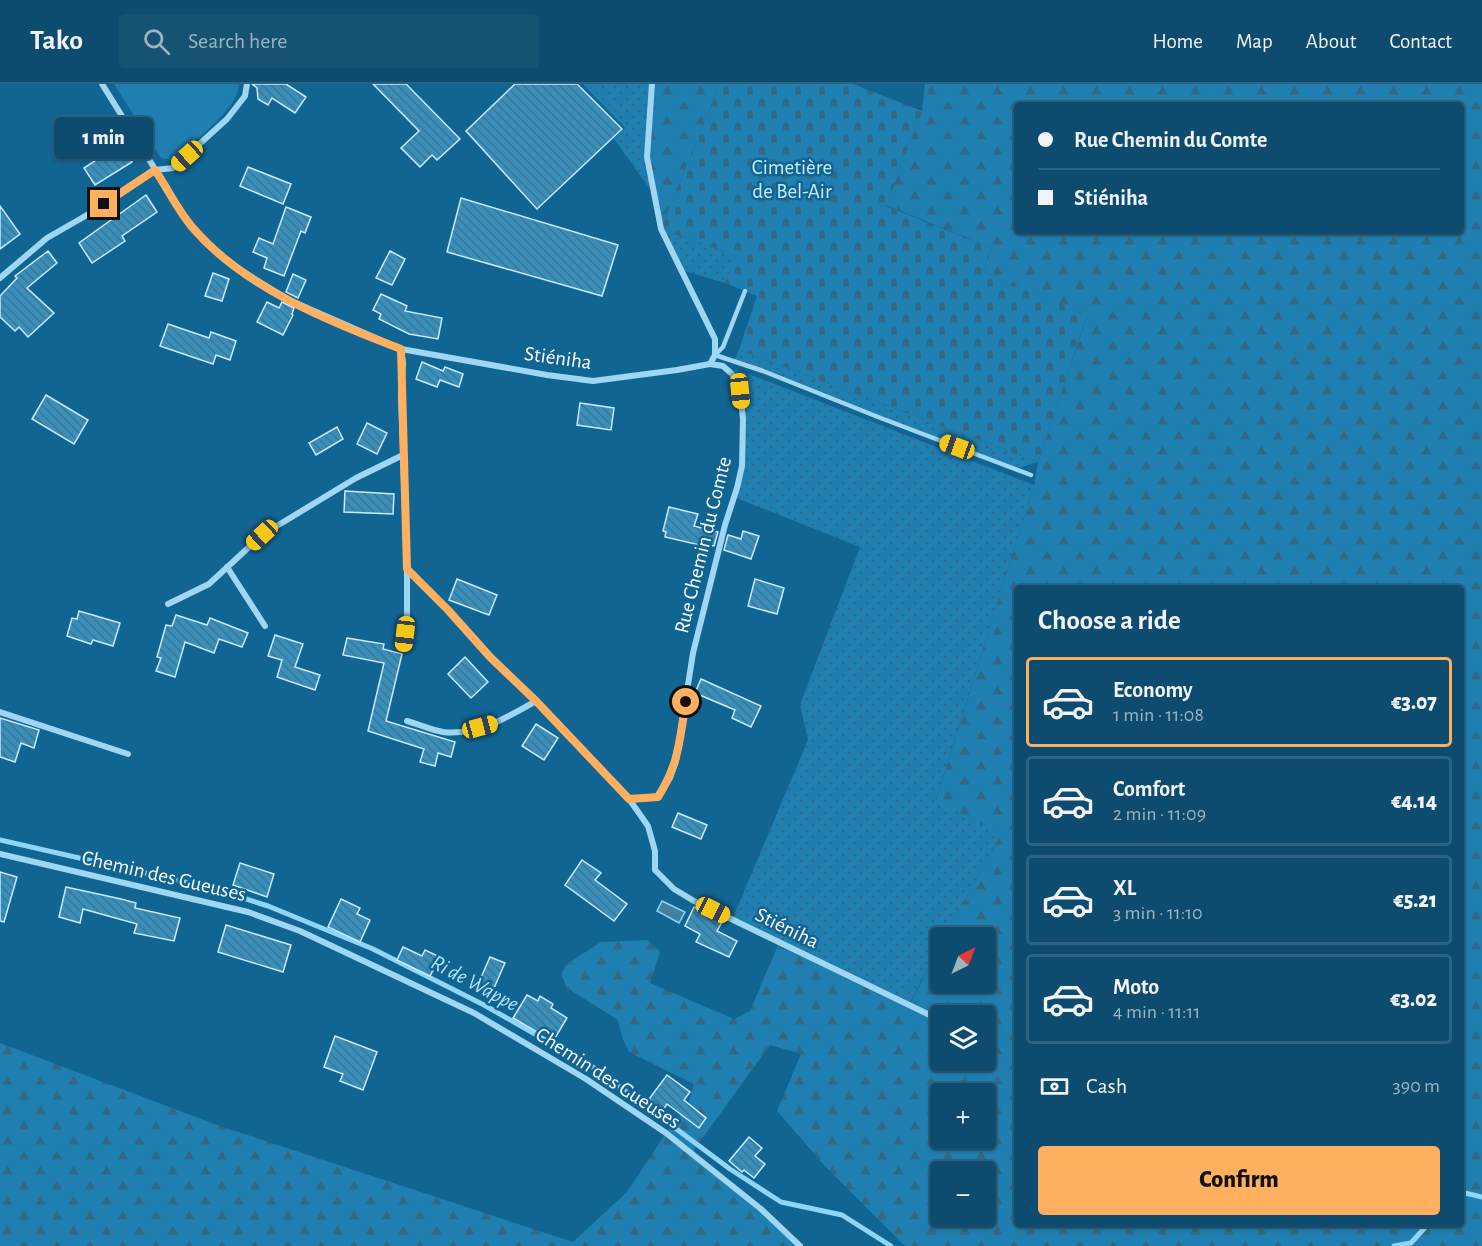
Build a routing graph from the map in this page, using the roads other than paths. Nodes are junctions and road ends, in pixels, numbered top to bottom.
1 (102, 84) edge
2 (247, 84) edge
3 (652, 84) edge
4 (155, 170) junction
5 (0, 278) edge
6 (745, 291) dead end
7 (401, 349) junction
8 (716, 355) junction
9 (710, 364) junction
10 (403, 455) junction
11 (1031, 475) dead end
12 (227, 567) junction
13 (407, 569) junction
14 (168, 604) dead end
15 (265, 626) dead end
16 (404, 649) dead end
17 (536, 701) junction
18 (0, 712) edge
19 (406, 721) dead end
20 (128, 754) dead end
21 (629, 799) junction
22 (0, 854) edge
23 (930, 1015) edge
24 (800, 1246) edge

1 - 4 street, Stiéniha
2 - 4 street
3 - 8 street
4 - 5 street
4 - 7 street, Stiéniha
6 - 8 lane
7 - 9 street, Stiéniha
7 - 10 street
8 - 9 street
8 - 11 lane
9 - 21 street, Rue Chemin du Comte
10 - 12 street
10 - 13 street
12 - 14 street
12 - 15 street
13 - 16 street
13 - 17 street, Stiéniha
17 - 19 street
17 - 21 street, Stiéniha
18 - 20 street
21 - 23 street, Stiéniha
22 - 24 street, Chemin des Gueuses

